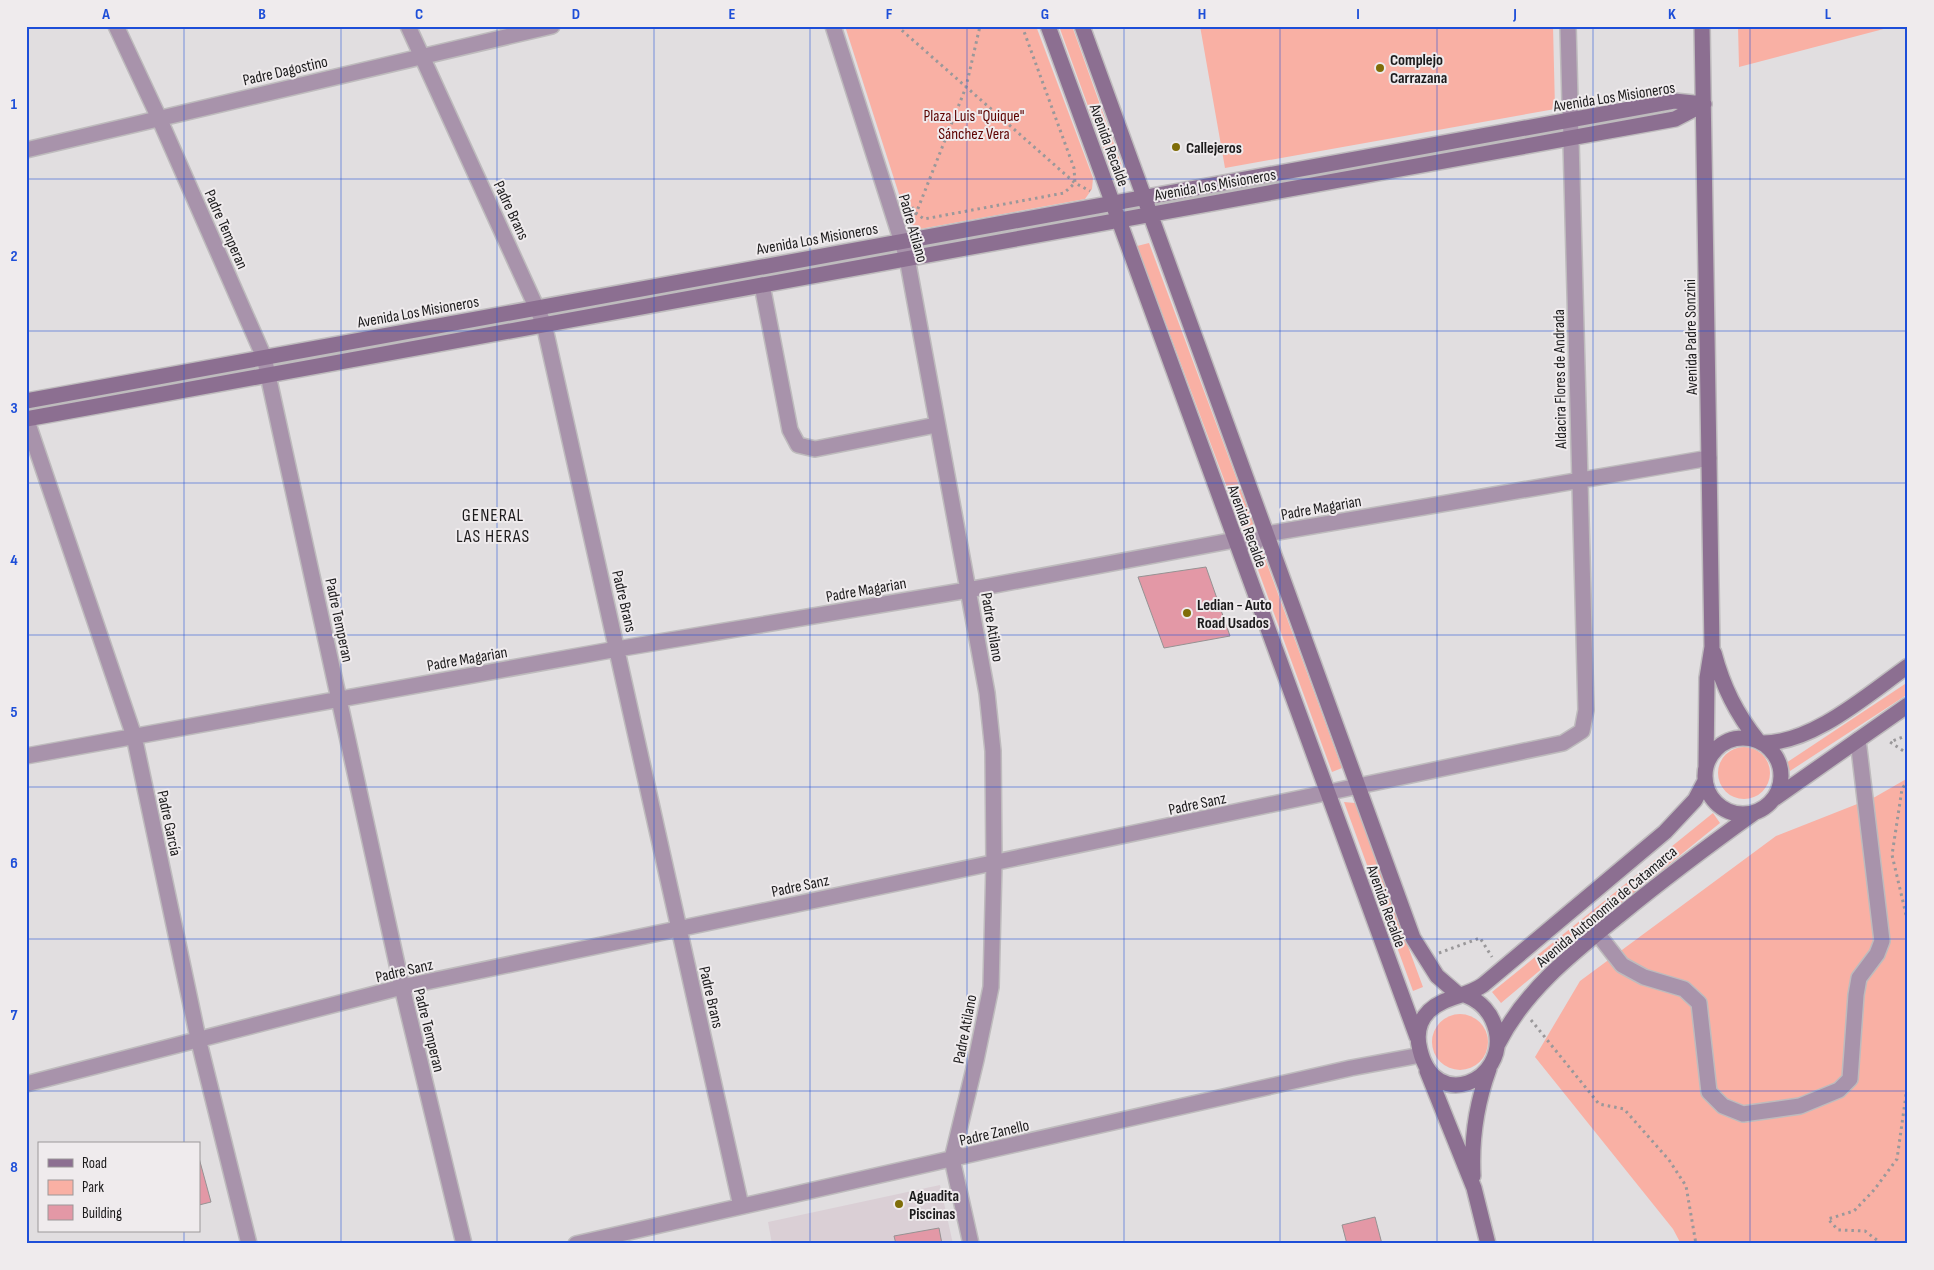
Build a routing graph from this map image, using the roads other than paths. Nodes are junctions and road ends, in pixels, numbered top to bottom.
1 (116, 26) edge
2 (408, 26) edge
3 (552, 26) edge
4 (833, 26) edge
5 (1048, 26) edge
6 (1082, 26) edge
7 (1568, 26) edge
8 (1702, 26) edge
9 (423, 56) junction
10 (1704, 104) junction
11 (159, 118) junction
12 (1571, 120) junction
13 (1572, 138) junction
14 (26, 150) edge
15 (1144, 196) junction
16 (1112, 202) junction
17 (1150, 213) junction
18 (1118, 220) junction
19 (901, 240) junction
20 (907, 258) junction
21 (762, 284) junction
22 (537, 307) junction
23 (544, 324) junction
24 (264, 357) junction
25 (269, 375) junction
26 (26, 401) edge
27 (26, 419) edge
28 (936, 425) junction
29 (1709, 458) junction
30 (1579, 480) junction
31 (1267, 534) junction
32 (1235, 540) junction
33 (968, 590) junction
34 (1712, 647) junction
35 (617, 649) junction
36 (1908, 666) edge
37 (340, 699) junction
38 (1908, 705) edge
39 (1582, 731) joint
40 (134, 736) junction
41 (1858, 740) junction
42 (1760, 742) junction
43 (26, 756) edge
44 (1705, 775) junction
45 (1359, 787) junction
46 (1328, 794) junction
47 (1775, 798) junction
48 (1754, 813) junction
49 (994, 863) junction
50 (678, 928) junction
51 (1597, 933) junction
52 (402, 988) junction
53 (1462, 995) junction
54 (1416, 1037) junction
55 (198, 1038) junction
56 (1498, 1044) junction
57 (1421, 1054) junction
58 (1489, 1069) junction
59 (1427, 1071) junction
60 (26, 1084) edge
61 (952, 1159) junction
62 (1474, 1188) junction
63 (741, 1206) junction
64 (249, 1244) edge
65 (464, 1244) edge
66 (576, 1244) edge
67 (971, 1244) edge
68 (1488, 1244) edge

1 - 11 street, Padre Temperan
2 - 9 street, Padre Brans
3 - 9 street, Padre Dagostino
4 - 19 street, Padre Atilano
5 - 16 main road, Avenida Recalde
6 - 15 main road, Avenida Recalde
7 - 12 street, Aldacira Flores de Andrada
8 - 10 main road, Avenida Padre Sonzini
9 - 11 street, Padre Dagostino
9 - 22 street, Padre Brans
10 - 12 main road, Avenida Los Misioneros
10 - 13 main road, Avenida Los Misioneros
10 - 29 main road, Avenida Padre Sonzini
11 - 14 street, Padre Dagostino
11 - 24 street, Padre Temperan
12 - 13 street, Aldacira Flores de Andrada
12 - 15 main road, Avenida Los Misioneros
13 - 17 main road, Avenida Los Misioneros
13 - 30 street, Aldacira Flores de Andrada
15 - 16 main road, Avenida Los Misioneros
15 - 17 main road, Avenida Recalde
16 - 18 main road, Avenida Recalde
16 - 19 main road, Avenida Los Misioneros
17 - 18 main road, Avenida Los Misioneros
17 - 31 main road, Avenida Recalde
18 - 20 main road, Avenida Los Misioneros
18 - 32 main road, Avenida Recalde
19 - 20 street, Padre Atilano
19 - 22 main road, Avenida Los Misioneros
20 - 21 main road, Avenida Los Misioneros
20 - 28 street, Padre Atilano
21 - 23 main road, Avenida Los Misioneros
21 - 28 street
22 - 23 street, Padre Brans
22 - 24 main road, Avenida Los Misioneros
23 - 25 main road, Avenida Los Misioneros
23 - 35 street, Padre Brans
24 - 25 street, Padre Temperan
24 - 26 main road, Avenida Los Misioneros
25 - 27 main road, Avenida Los Misioneros
25 - 37 street, Padre Temperan
27 - 40 street, Padre García
28 - 33 street, Padre Atilano
29 - 30 street, Padre Magarian
29 - 34 main road, Avenida Padre Sonzini
30 - 31 street, Padre Magarian
30 - 39 street, Aldacira Flores de Andrada
31 - 32 street, Padre Magarian
31 - 45 main road, Avenida Recalde
32 - 33 street, Padre Magarian
32 - 46 main road, Avenida Recalde
33 - 35 street, Padre Magarian
33 - 49 street, Padre Atilano
34 - 42 main road, Avenida Padre Sonzini
34 - 44 main road, Avenida Padre Sonzini
35 - 37 street, Padre Magarian
35 - 50 street, Padre Brans
36 - 42 main road
37 - 40 street, Padre Magarian
37 - 52 street, Padre Temperan
38 - 41 main road
39 - 45 street, Padre Sanz
40 - 43 street, Padre Magarian
40 - 55 street, Padre García
41 - 47 main road
41 - 51 street
42 - 44 main road
42 - 47 main road
44 - 48 main road
44 - 53 main road, Avenida Autonomía de Catamarca
45 - 46 street, Padre Sanz
45 - 53 main road, Avenida Recalde
46 - 49 street, Padre Sanz
46 - 54 main road, Avenida Recalde
47 - 48 main road
48 - 51 main road, Avenida Autonomía de Catamarca
49 - 50 street, Padre Sanz
49 - 61 street, Padre Atilano
50 - 52 street, Padre Sanz
50 - 63 street, Padre Brans
51 - 56 main road, Avenida Autonomía de Catamarca
52 - 55 street, Padre Sanz
52 - 65 street, Padre Temperan
53 - 54 main road
53 - 56 main road
54 - 57 main road
55 - 60 street, Padre Sanz
55 - 64 street, Padre García
56 - 58 main road
57 - 59 main road
57 - 61 street, Padre Zanello
58 - 59 main road
58 - 62 main road
59 - 62 main road
61 - 63 street, Padre Zanello
61 - 67 street, Padre Atilano
62 - 68 main road
63 - 66 street, Padre Zanello

